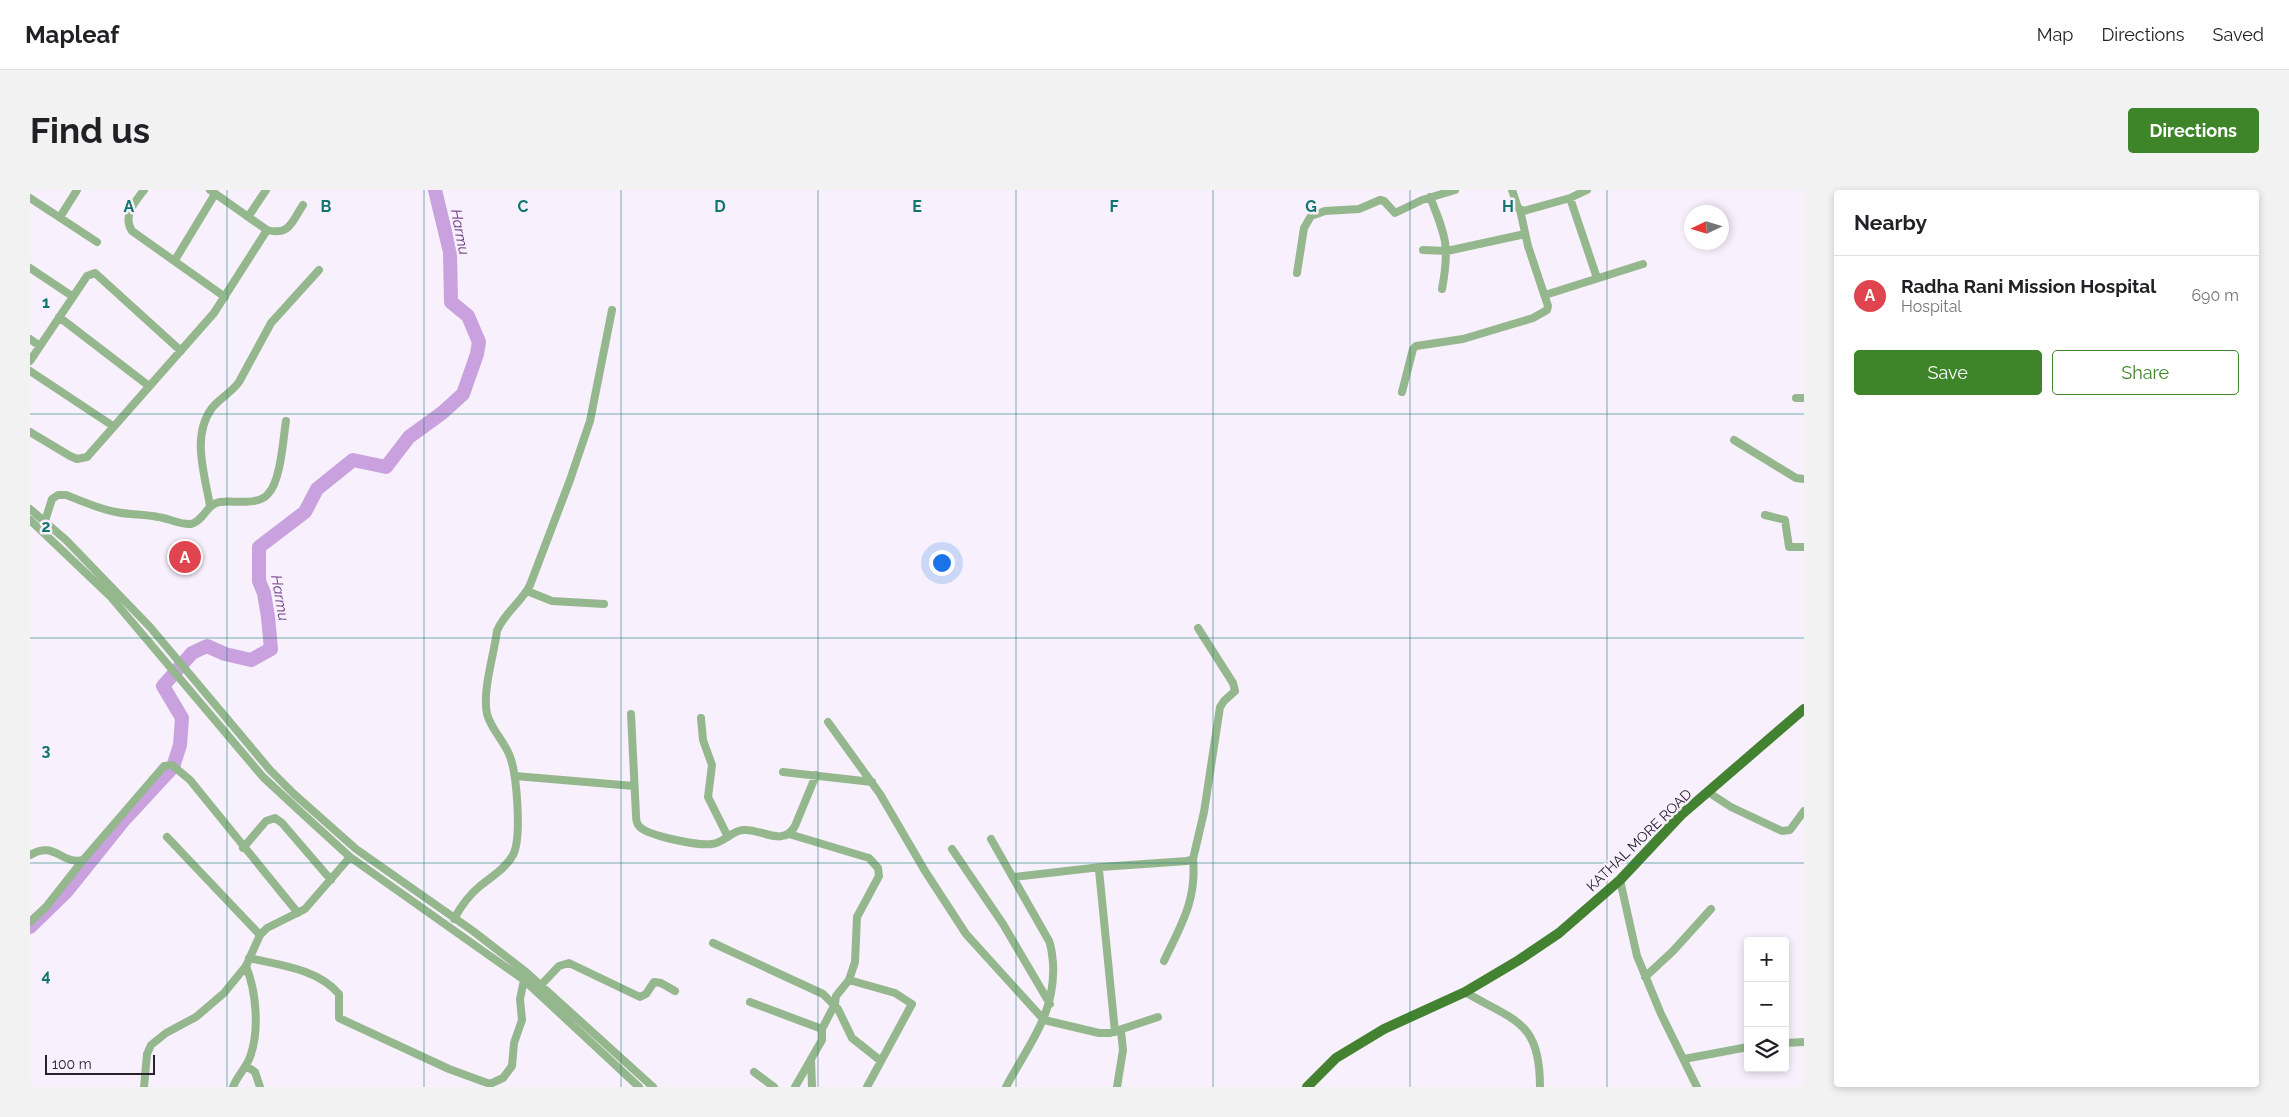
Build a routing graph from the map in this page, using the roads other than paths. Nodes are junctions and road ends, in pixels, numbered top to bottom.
1 (77, 190) edge
2 (144, 190) edge
3 (266, 190) edge
4 (1455, 190) edge
5 (1512, 190) edge
6 (1587, 190) edge
7 (212, 192) edge
8 (1430, 197) junction
9 (30, 198) edge
10 (1570, 198) junction
11 (303, 204) dead end
12 (1520, 210) junction
13 (248, 216) junction
14 (60, 217) junction
15 (267, 230) junction
16 (1525, 234) junction
17 (97, 242) dead end
18 (1423, 250) dead end
19 (1447, 251) junction
20 (175, 260) junction
21 (1643, 264) dead end
22 (30, 268) edge
23 (319, 270) dead end
24 (1297, 273) dead end
25 (1597, 278) junction
26 (1442, 289) dead end
27 (1545, 295) junction
28 (72, 296) junction
29 (225, 297) junction
30 (612, 310) dead end
31 (59, 317) junction
32 (30, 338) edge
33 (40, 346) junction
34 (182, 351) junction
35 (30, 361) edge
36 (30, 372) edge
37 (149, 386) junction
38 (1402, 392) dead end
39 (286, 420) dead end
40 (113, 426) junction
41 (30, 432) edge
42 (1734, 440) dead end
43 (1804, 479) edge
44 (210, 506) junction
45 (30, 509) edge
46 (1765, 515) dead end
47 (30, 520) edge
48 (45, 521) junction
49 (1804, 547) edge
50 (527, 591) junction
51 (604, 604) dead end
52 (1198, 628) dead end
53 (1804, 709) edge
54 (631, 714) dead end
55 (701, 718) dead end
56 (828, 722) dead end
57 (783, 772) dead end
58 (515, 776) junction
59 (816, 776) junction
60 (872, 782) junction
61 (634, 786) junction
62 (1708, 792) junction
63 (1804, 811) edge
64 (789, 834) junction
65 (167, 837) dead end
66 (728, 837) junction
67 (991, 839) dead end
68 (243, 848) junction
69 (952, 849) dead end
70 (30, 855) edge
71 (350, 857) junction
72 (1193, 859) junction
73 (82, 860) junction
74 (1101, 867) junction
75 (1014, 877) junction
76 (331, 880) junction
77 (1620, 880) junction
78 (1710, 909) dead end
79 (298, 913) junction
80 (454, 919) junction
81 (30, 922) edge
82 (260, 935) junction
83 (714, 943) dead end
84 (1164, 961) dead end
85 (247, 962) junction
86 (1645, 977) junction
87 (524, 980) junction
88 (850, 980) junction
89 (541, 985) junction
90 (675, 991) dead end
91 (1465, 992) junction
92 (750, 1002) dead end
93 (835, 1004) junction
94 (1050, 1004) junction
95 (1158, 1018) dead end
96 (1044, 1020) junction
97 (822, 1029) junction
98 (1118, 1031) junction
99 (1804, 1042) edge
100 (1789, 1043) edge
101 (1744, 1048) edge
102 (811, 1059) junction
103 (1684, 1059) junction
104 (881, 1062) junction
105 (246, 1066) junction
106 (754, 1072) dead end
107 (144, 1087) edge
108 (233, 1087) edge
109 (260, 1087) edge
110 (639, 1087) edge
111 (653, 1087) edge
112 (774, 1087) edge
113 (795, 1087) edge
114 (812, 1087) edge
115 (867, 1087) edge
116 (1006, 1087) edge
117 (1117, 1087) edge
118 (1306, 1087) edge
119 (1540, 1087) edge
120 (1697, 1087) edge

1 - 14 street
2 - 20 street
3 - 13 street
4 - 8 street
5 - 12 street
6 - 10 street
7 - 13 street
7 - 20 street
8 - 19 street
8 - 24 street
9 - 14 street
10 - 12 street
10 - 25 street
11 - 15 street
12 - 16 street
13 - 15 street
14 - 17 street
15 - 29 street
16 - 19 street
16 - 27 street
18 - 19 street
19 - 26 street
20 - 29 street
21 - 25 street
22 - 28 street
23 - 44 street
25 - 27 street
27 - 38 street
28 - 31 street
28 - 34 street
29 - 34 street
30 - 50 street
31 - 33 street
31 - 37 street
32 - 33 street
33 - 35 street
34 - 37 street
36 - 40 street
37 - 40 street
39 - 44 street
40 - 41 street
42 - 43 street
44 - 48 street
45 - 48 street
46 - 49 street
47 - 71 street
48 - 80 street
50 - 51 street
50 - 58 street
52 - 72 street
53 - 62 main road, KATHAL MORE ROAD
54 - 61 street
55 - 66 street
56 - 60 street
57 - 59 street
58 - 61 street
58 - 80 street
59 - 60 street
59 - 64 street
60 - 96 street
61 - 66 street
62 - 63 street
62 - 77 main road, KATHAL MORE ROAD
64 - 66 street
64 - 88 street
65 - 82 street
67 - 75 street
68 - 73 street
68 - 76 street
68 - 79 street
69 - 94 street
70 - 73 street
71 - 76 street
71 - 87 street
72 - 74 street
72 - 84 street
73 - 81 street
74 - 75 street
74 - 98 street
75 - 94 street
76 - 79 street
77 - 86 street
77 - 91 main road, KATHAL MORE ROAD
78 - 86 street
79 - 82 street
80 - 89 street
82 - 85 street
83 - 93 street
85 - 87 street
85 - 105 street
85 - 107 street
86 - 103 street
87 - 110 street
88 - 93 street
88 - 104 street
89 - 90 street
89 - 111 street
91 - 118 main road, KATHAL MORE ROAD
91 - 119 street
92 - 97 street
93 - 97 street
93 - 104 street
94 - 96 street
95 - 98 street
96 - 98 street
96 - 116 street
97 - 102 street
98 - 117 street
99 - 100 street
101 - 103 street
102 - 113 street
102 - 114 street
103 - 120 street
104 - 115 street
105 - 108 street
105 - 109 street
106 - 112 street

